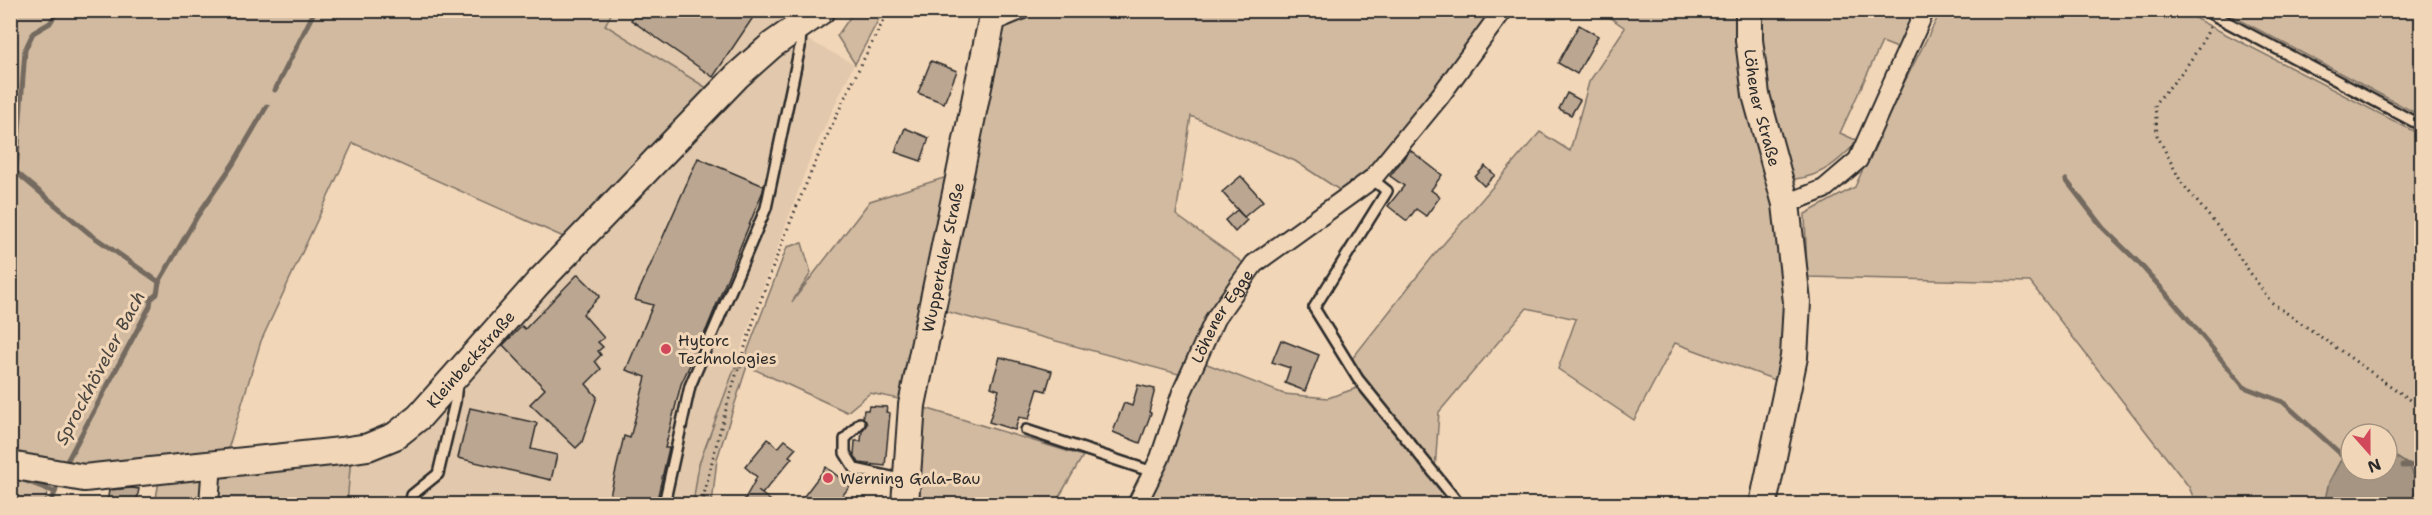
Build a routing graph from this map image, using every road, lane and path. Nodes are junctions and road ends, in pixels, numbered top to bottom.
1 (822, 10) edge
2 (889, 10) edge
3 (1021, 10) edge
4 (1503, 10) edge
5 (1749, 10) edge
6 (1925, 10) edge
7 (2204, 10) edge
8 (993, 16) edge
9 (2215, 17) junction
10 (801, 27) junction
11 (2421, 126) edge
12 (1372, 179) junction
13 (1786, 204) junction
14 (458, 371) junction
15 (2421, 408) edge
16 (860, 423) dead end
17 (1026, 430) dead end
18 (212, 463) junction
19 (10, 465) edge
20 (1153, 472) junction
21 (905, 492) edge
22 (209, 504) edge
23 (410, 504) edge
24 (664, 504) edge
25 (702, 504) edge
26 (1137, 504) edge
27 (1460, 504) edge
28 (1762, 504) edge

1 - 10 street, Kleinbeckstraße
2 - 25 path
3 - 8 street
4 - 12 street, Löhener Egge
5 - 13 street, Löhener Straße
6 - 13 street
7 - 9 lane
8 - 21 street, Wuppertaler Straße
9 - 11 lane
9 - 15 path
10 - 14 street, Kleinbeckstraße
10 - 24 lane
12 - 20 street, Löhener Egge
12 - 27 lane
13 - 28 street, Löhener Straße
14 - 18 street, Kleinbeckstraße
14 - 23 lane
16 - 21 lane
17 - 20 lane
18 - 19 street, Kleinbeckstraße
18 - 22 street
20 - 26 street, Löhener Egge

